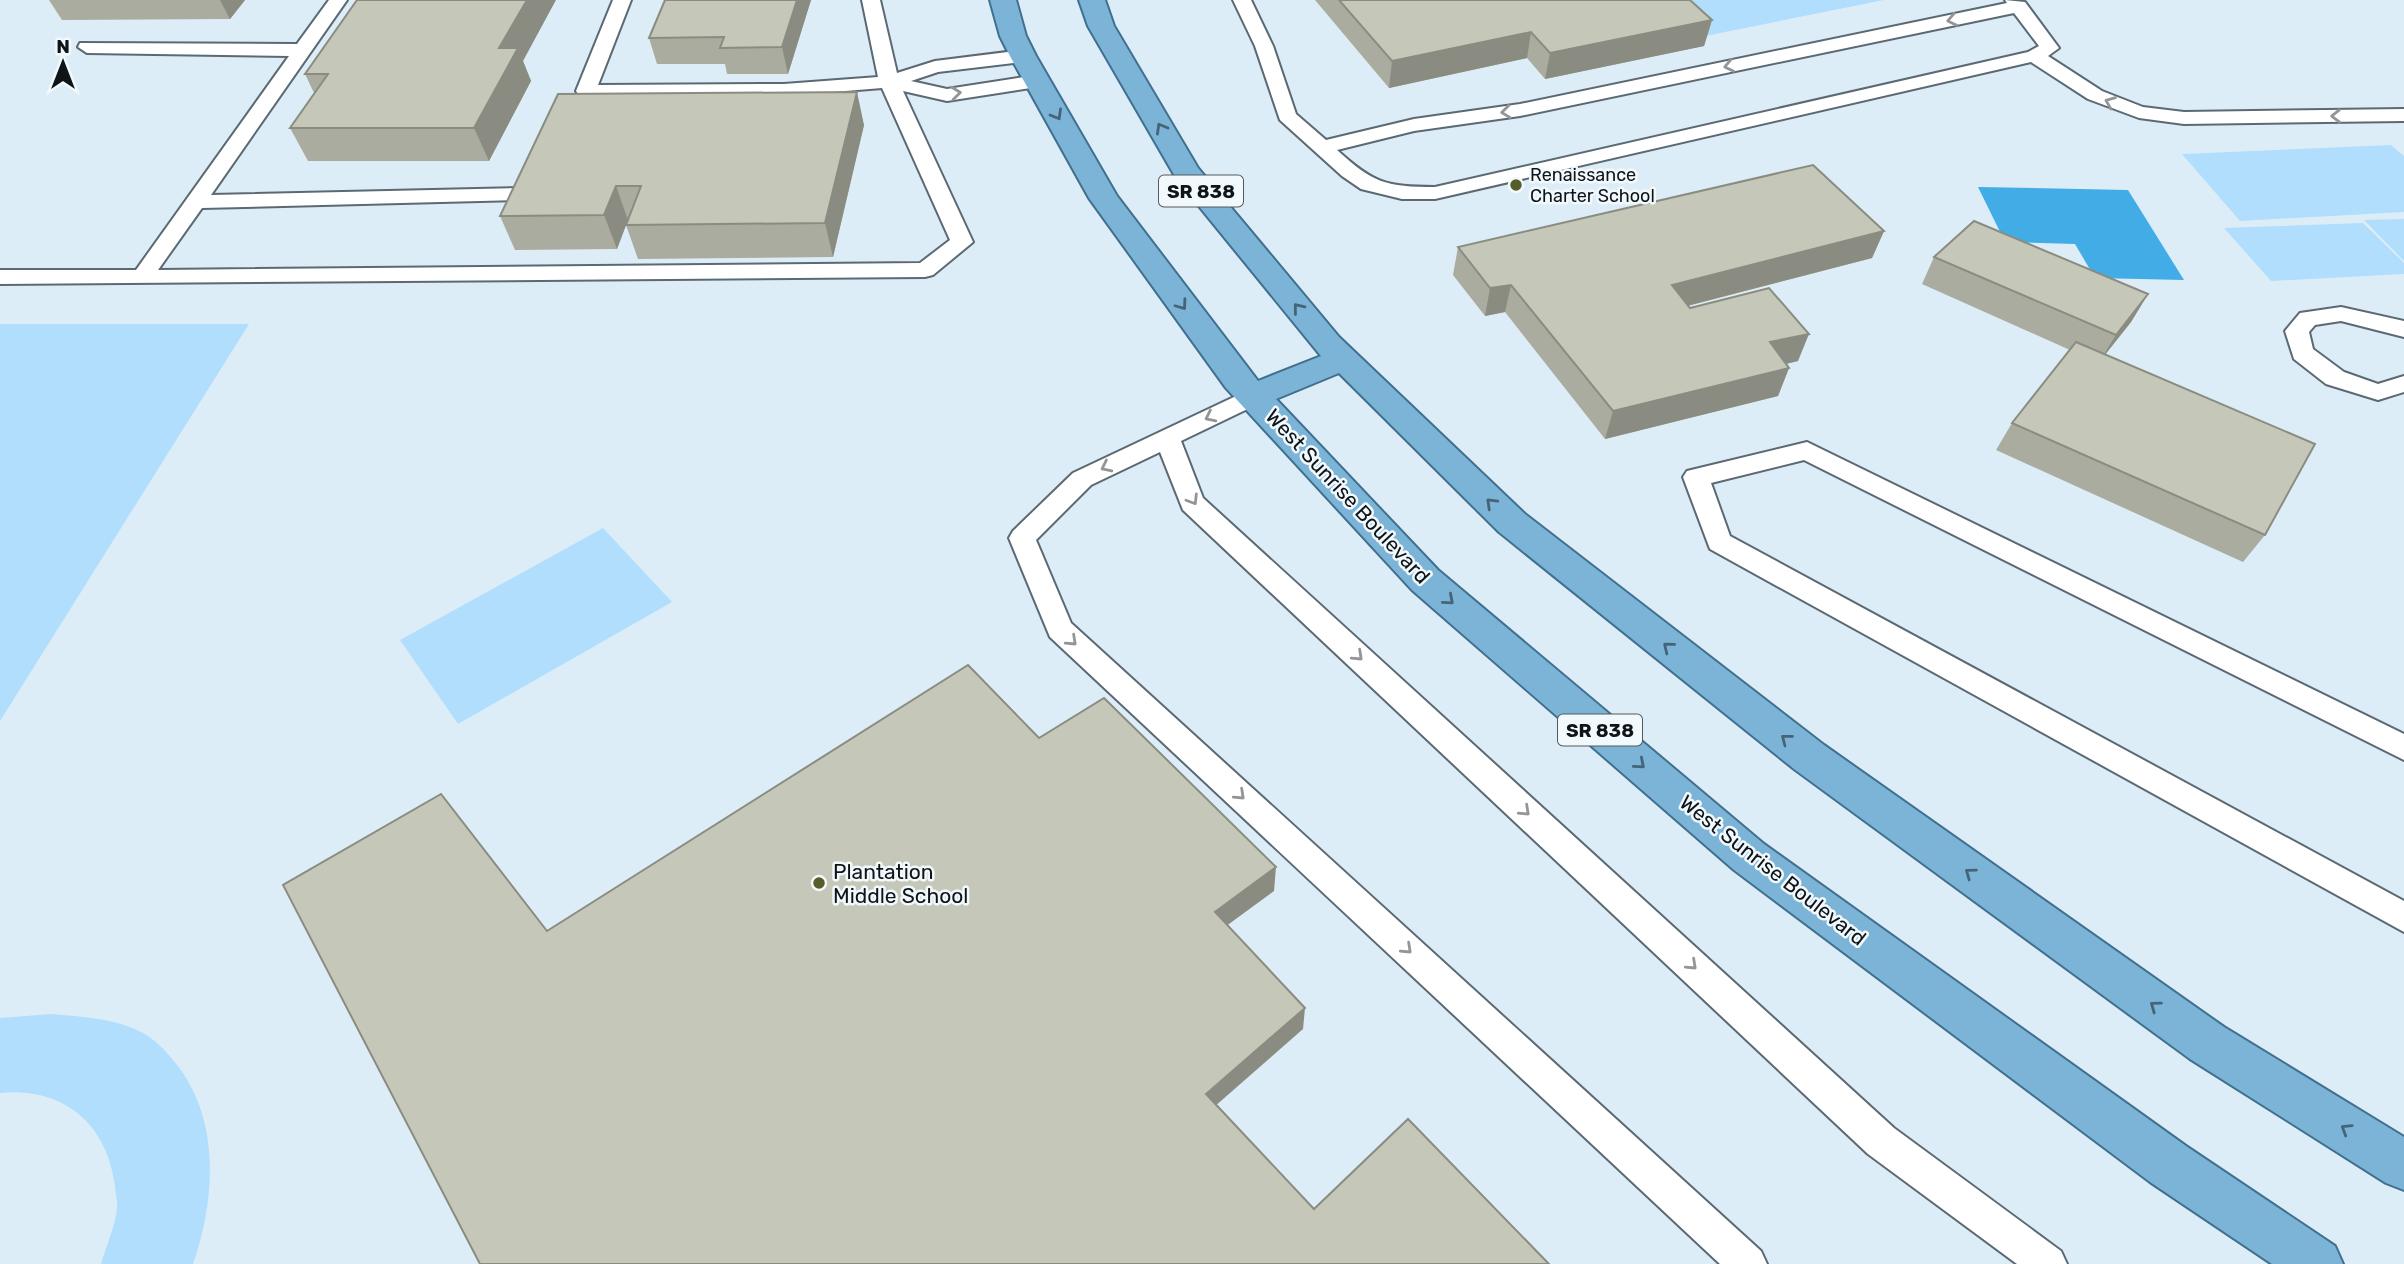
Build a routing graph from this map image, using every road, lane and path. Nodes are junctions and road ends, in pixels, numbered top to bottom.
1 (338, 0) edge
2 (622, 0) edge
3 (871, 0) edge
4 (1003, 0) edge
5 (1092, 0) edge
6 (1242, 0) edge
7 (2017, 3) edge
8 (87, 47) dead end
9 (303, 50) junction
10 (2034, 56) junction
11 (1030, 69) junction
12 (889, 82) junction
13 (2404, 115) edge
14 (1323, 147) junction
15 (519, 194) edge
16 (195, 202) junction
17 (0, 277) edge
18 (142, 277) junction
19 (2404, 329) edge
20 (1343, 359) junction
21 (2404, 384) edge
22 (1254, 396) junction
23 (1167, 438) junction
24 (2404, 748) edge
25 (2404, 917) edge
26 (2404, 1164) edge
27 (1748, 1264) edge
28 (2048, 1264) edge
29 (2317, 1264) edge

1 - 9 lane
2 - 12 lane
3 - 12 lane
4 - 11 highway, West Sunrise Boulevard / SR 838
20 -> 5 highway, SR 838
6 - 14 lane
7 - 10 lane
7 -> 14 lane
8 - 9 lane
9 - 16 lane
13 -> 10 lane
10 - 14 lane
11 - 12 lane
12 -> 11 lane
11 -> 22 highway, West Sunrise Boulevard / SR 838
12 - 18 lane
15 - 16 lane
16 - 18 lane
17 - 18 lane
19 - 21 lane
20 - 22 highway
26 -> 20 highway, SR 838
22 -> 23 lane
22 -> 29 highway, West Sunrise Boulevard / SR 838
23 -> 27 lane
23 -> 28 lane
24 - 25 lane

